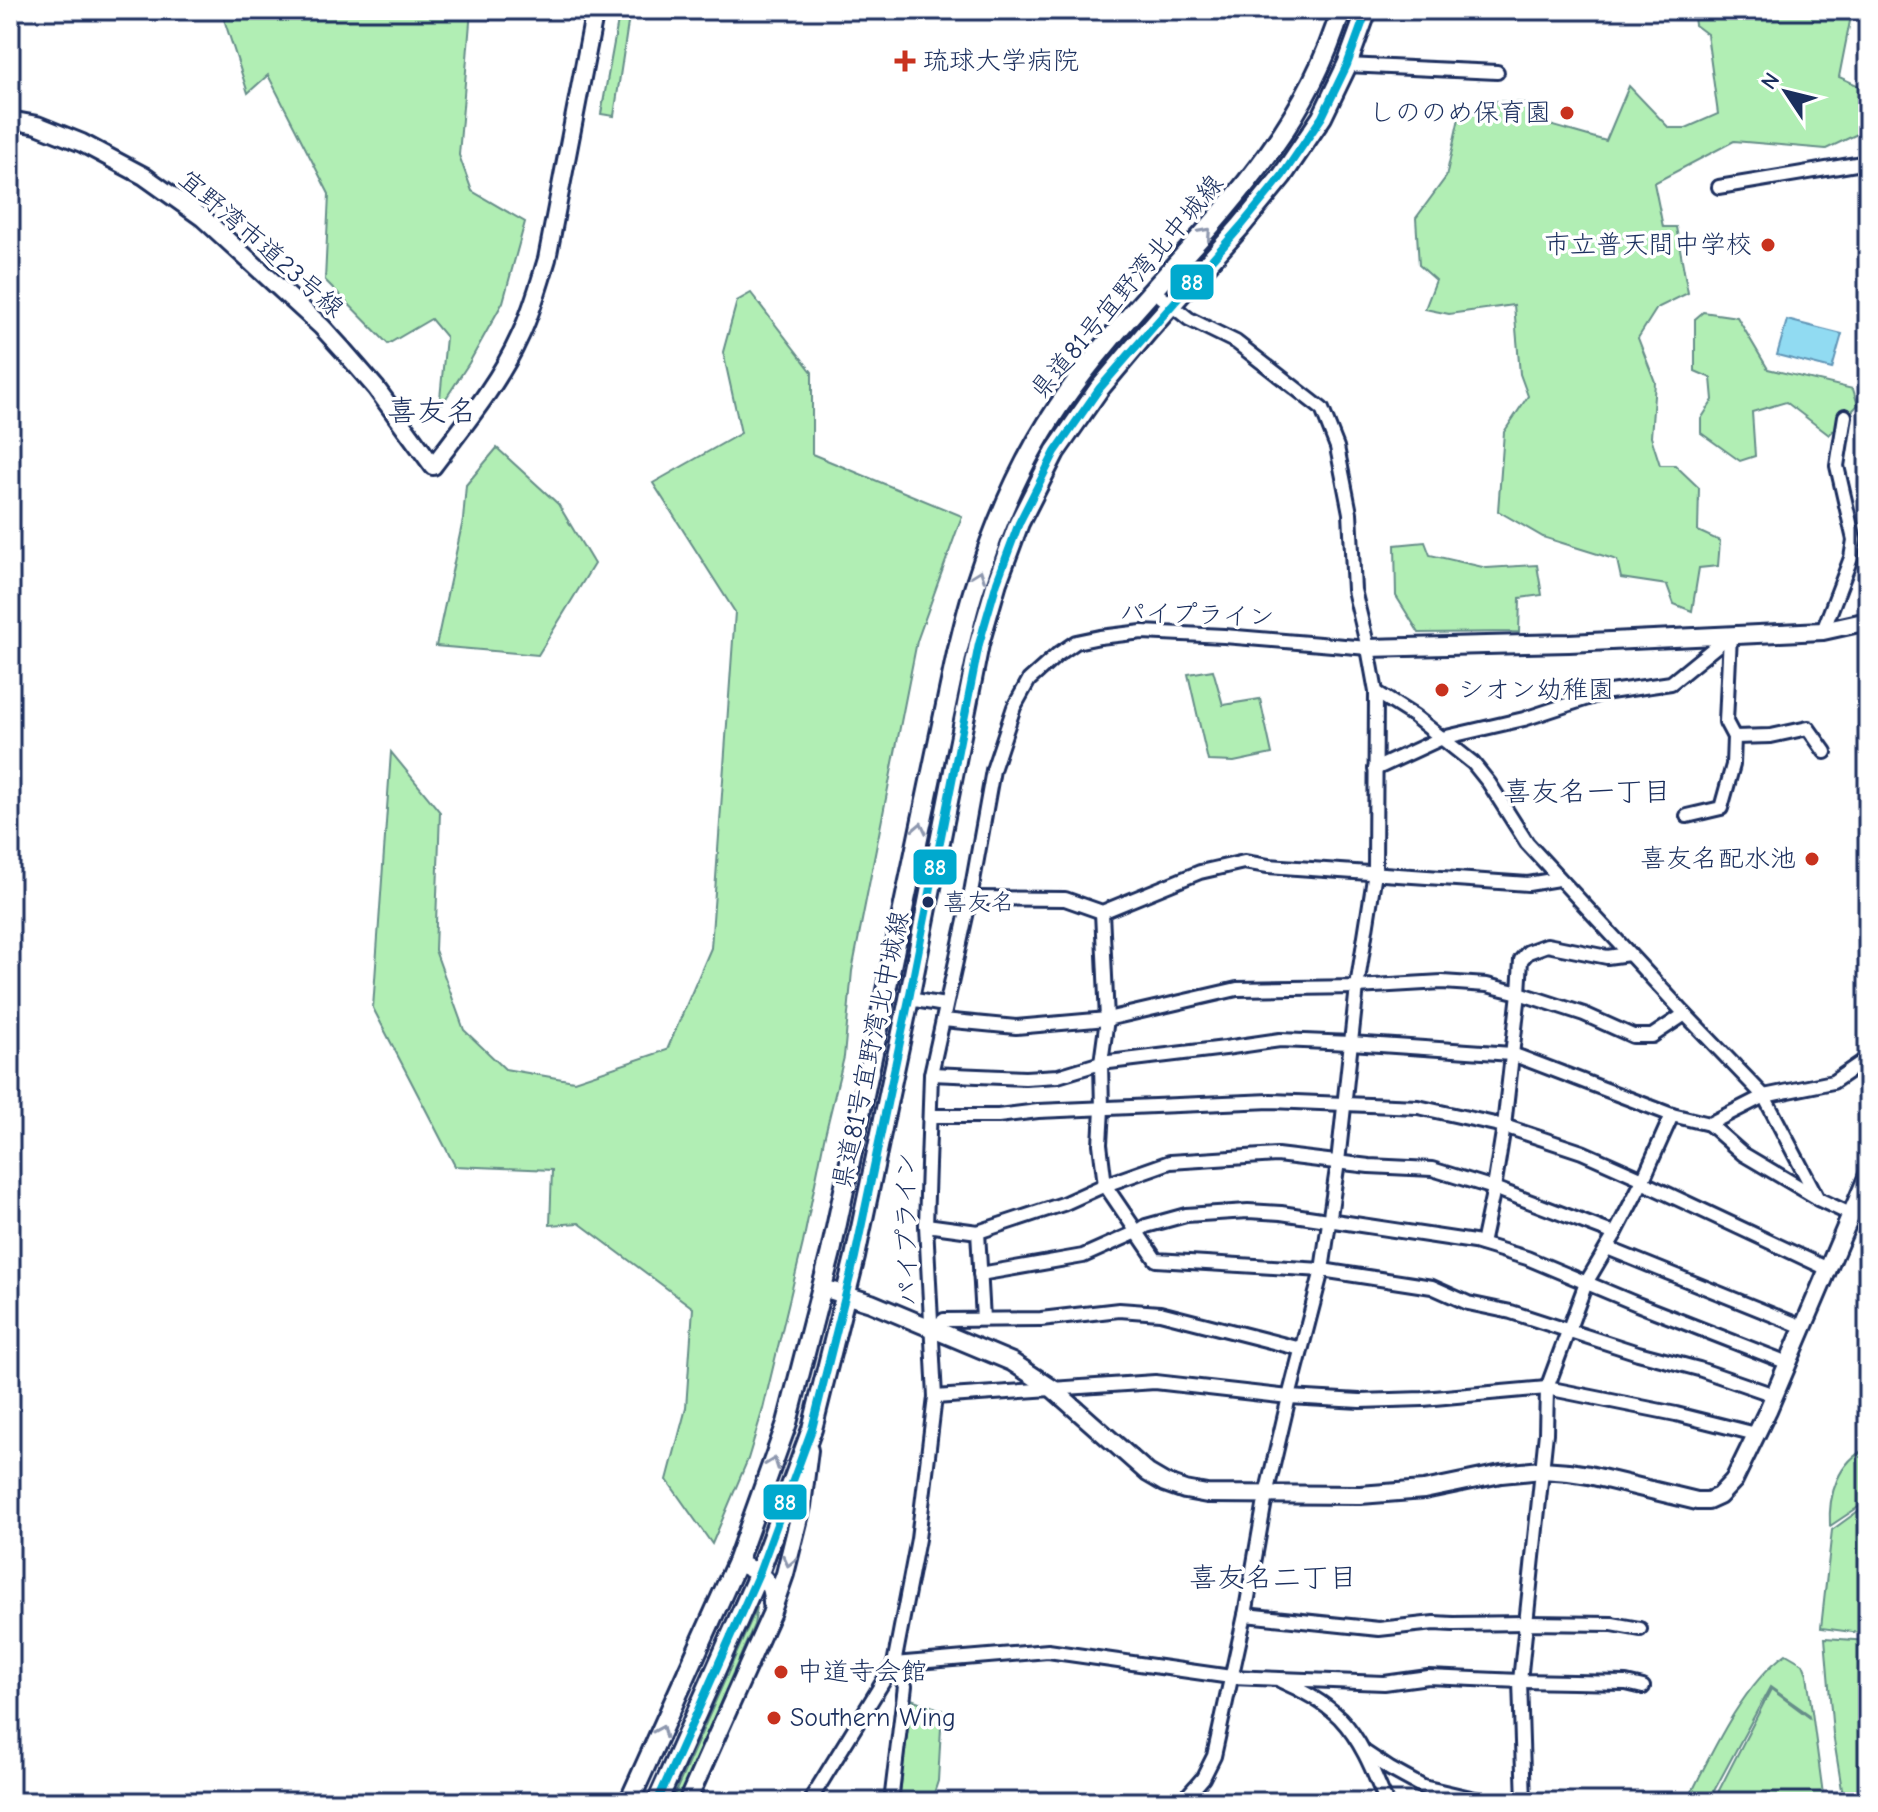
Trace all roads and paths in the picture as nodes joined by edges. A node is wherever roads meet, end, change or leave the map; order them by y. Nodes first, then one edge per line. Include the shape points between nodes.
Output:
1 (595, 10) edge
2 (1341, 10) edge
3 (1367, 10) edge
4 (1347, 65) junction
5 (1497, 72) dead end
6 (10, 120) edge
7 (1868, 162) edge
8 (1719, 187) dead end
9 (1154, 291) junction
10 (1171, 306) junction
11 (1845, 416) dead end
12 (1868, 621) edge
13 (1823, 631) junction
14 (1730, 635) junction
15 (1368, 648) junction
16 (1376, 692) junction
17 (1734, 737) junction
18 (1442, 738) junction
19 (1825, 752) dead end
20 (1375, 769) junction
21 (1687, 816) dead end
22 (1375, 872) junction
23 (1558, 879) junction
24 (970, 898) junction
25 (1102, 912) junction
26 (1629, 954) junction
27 (1357, 987) junction
28 (1519, 993) junction
29 (909, 999) junction
30 (945, 1005) junction
31 (1685, 1014) junction
32 (1107, 1019) junction
33 (943, 1020) junction
34 (1351, 1043) junction
35 (1512, 1054) junction
36 (1868, 1058) edge
37 (1101, 1063) junction
38 (931, 1074) junction
39 (1764, 1096) junction
40 (1345, 1103) junction
41 (1102, 1109) junction
42 (1672, 1115) junction
43 (930, 1116) junction
44 (1709, 1124) junction
45 (1504, 1126) junction
46 (1338, 1162) junction
47 (1868, 1175) edge
48 (1643, 1180) junction
49 (1105, 1185) junction
50 (1494, 1188) junction
51 (1818, 1199) junction
52 (1850, 1214) junction
53 (1328, 1221) junction
54 (926, 1225) junction
55 (978, 1232) junction
56 (1137, 1232) junction
57 (1615, 1234) junction
58 (1482, 1244) junction
59 (1607, 1248) junction
60 (1828, 1269) junction
61 (1322, 1270) junction
62 (980, 1274) junction
63 (1586, 1283) junction
64 (823, 1288) junction
65 (845, 1295) junction
66 (983, 1319) junction
67 (1803, 1327) junction
68 (933, 1328) junction
69 (1567, 1332) junction
70 (1301, 1349) junction
71 (1788, 1363) junction
72 (1547, 1388) junction
73 (1053, 1389) junction
74 (1774, 1395) junction
75 (935, 1397) junction
76 (1289, 1397) junction
77 (812, 1429) junction
78 (1756, 1434) junction
79 (1542, 1470) junction
80 (1266, 1495) junction
81 (737, 1562) junction
82 (759, 1573) junction
83 (771, 1614) junction
84 (1245, 1615) junction
85 (1526, 1623) junction
86 (1640, 1629) dead end
87 (894, 1664) junction
88 (1231, 1677) junction
89 (1274, 1678) junction
90 (1520, 1681) junction
91 (1643, 1687) dead end
92 (1363, 1751) junction
93 (629, 1802) edge
94 (657, 1802) edge
95 (687, 1802) edge
96 (809, 1802) edge
97 (891, 1802) edge
98 (1182, 1802) edge
99 (1386, 1802) edge
100 (1488, 1802) edge
101 (1524, 1802) edge

1 - 6 street, 宜野湾市道23号線 via 540,284 503,367 433,466 376,388 322,327 203,218 144,176 82,143
9 -> 2 main road, 県道81号宜野湾北中城線 via 1268,155 1307,94
3 - 4 main road, 県道81号宜野湾北中城線
4 - 5 street
4 - 10 main road, 県道81号宜野湾北中城線 via 1322,117 1282,176
7 - 8 street
9 - 10 street
64 -> 9 main road, 県道81号宜野湾北中城線 via 976,583 1035,444 1081,375
10 - 15 street via 1236,342 1322,409 1337,447 1350,513 1354,590
10 - 29 main road, 県道81号宜野湾北中城線 via 1099,389 1055,452 1019,523 979,644
11 - 13 street via 1837,466 1854,540
12 - 13 street, パイプライン
13 - 14 street, パイプライン
14 - 15 street, パイプライン
14 - 17 street via 1726,722
14 - 18 street via 1671,683 1603,693
15 - 16 street
15 - 24 street, パイプライン via 1142,632 1076,642 1029,680 1014,707 993,770
16 - 18 street
16 - 20 street
17 - 19 street via 1808,728
17 - 21 street via 1733,765 1721,808
18 - 20 street
18 - 23 street via 1473,763
20 - 22 street
22 - 23 street via 1528,884
22 - 25 street via 1244,862 1200,872
22 - 27 street
23 - 26 street
24 - 25 street via 1065,899
24 - 30 street, パイプライン
25 - 32 street
26 - 28 street via 1607,957 1547,945 1521,960
26 - 31 street
27 - 28 street via 1442,982
27 - 32 street via 1237,989
27 - 34 street
28 - 31 street via 1633,1036 1652,1036
28 - 35 street
29 - 30 street
29 - 65 main road, 県道81号宜野湾北中城線
30 - 33 street, パイプライン
31 - 39 street
32 - 33 street via 1016,1027
32 - 37 street
33 - 38 street, パイプライン
34 - 35 street
34 - 37 street via 1280,1040
34 - 40 street
35 - 42 street
35 - 45 street
36 - 39 street via 1833,1082
37 - 38 street via 1036,1078
37 - 41 street
38 - 43 street, パイプライン
39 - 44 street
39 - 51 street
40 - 41 street
40 - 45 street via 1418,1107
40 - 46 street
41 - 43 street
41 - 49 street
42 - 44 street
42 - 48 street
43 - 54 street, パイプライン
44 - 51 street via 1743,1154
45 - 48 street via 1582,1152
45 - 50 street
46 - 49 street via 1277,1155 1170,1162
46 - 50 street via 1432,1169
46 - 53 street
47 - 52 street
48 - 57 street
48 - 60 street
49 - 55 street
49 - 56 street
50 - 57 street
50 - 58 street
51 - 52 street
52 - 60 street
53 - 56 street via 1248,1211 1186,1215
53 - 58 street
53 - 61 street
54 - 55 street
54 - 68 street, パイプライン
55 - 62 street
56 - 61 street via 1156,1260
56 - 62 street via 1083,1256
57 - 59 street
58 - 63 street
59 - 63 street
59 - 67 street
60 - 67 street
61 - 69 street via 1432,1287
61 - 70 street
62 - 66 street
63 - 69 street
63 - 71 street
64 - 65 street
81 -> 64 main road, 県道81号宜野湾北中城線 via 787,1423
65 - 68 street
65 - 77 main road, 県道81号宜野湾北中城線
66 - 68 street via 944,1320
66 - 70 street via 1119,1310 1160,1313
67 - 71 street
68 - 73 street via 1012,1362
68 - 75 street, パイプライン
69 - 72 street
69 - 74 street
70 - 76 street
71 - 74 street
72 - 76 street via 1423,1399
72 - 78 street
72 - 79 street
73 - 75 street
73 - 76 street via 1155,1382
73 - 80 street via 1131,1460 1165,1483 1207,1494
74 - 78 street
75 - 87 street, パイプライン via 918,1539
76 - 80 street
77 - 82 main road, 県道81号宜野湾北中城線
77 -> 83 street via 802,1506
78 - 79 street via 1734,1480 1708,1501
79 - 80 street via 1396,1492
79 - 85 street
80 - 84 street
81 - 82 street
93 -> 81 main road, 県道81号宜野湾北中城線
82 - 83 street via 772,1592
82 - 94 main road, 県道81号宜野湾北中城線
83 - 95 street
84 - 85 street via 1379,1629
84 - 88 street
85 - 86 street
85 - 90 street
87 - 88 street via 1048,1651
87 - 96 street, パイプライン
87 - 97 street via 905,1686
88 - 89 street
88 - 98 street via 1214,1756
89 - 90 street
89 - 92 street via 1301,1689 1339,1718
90 - 91 street
90 - 101 street
92 - 99 street
92 - 100 street via 1423,1787

